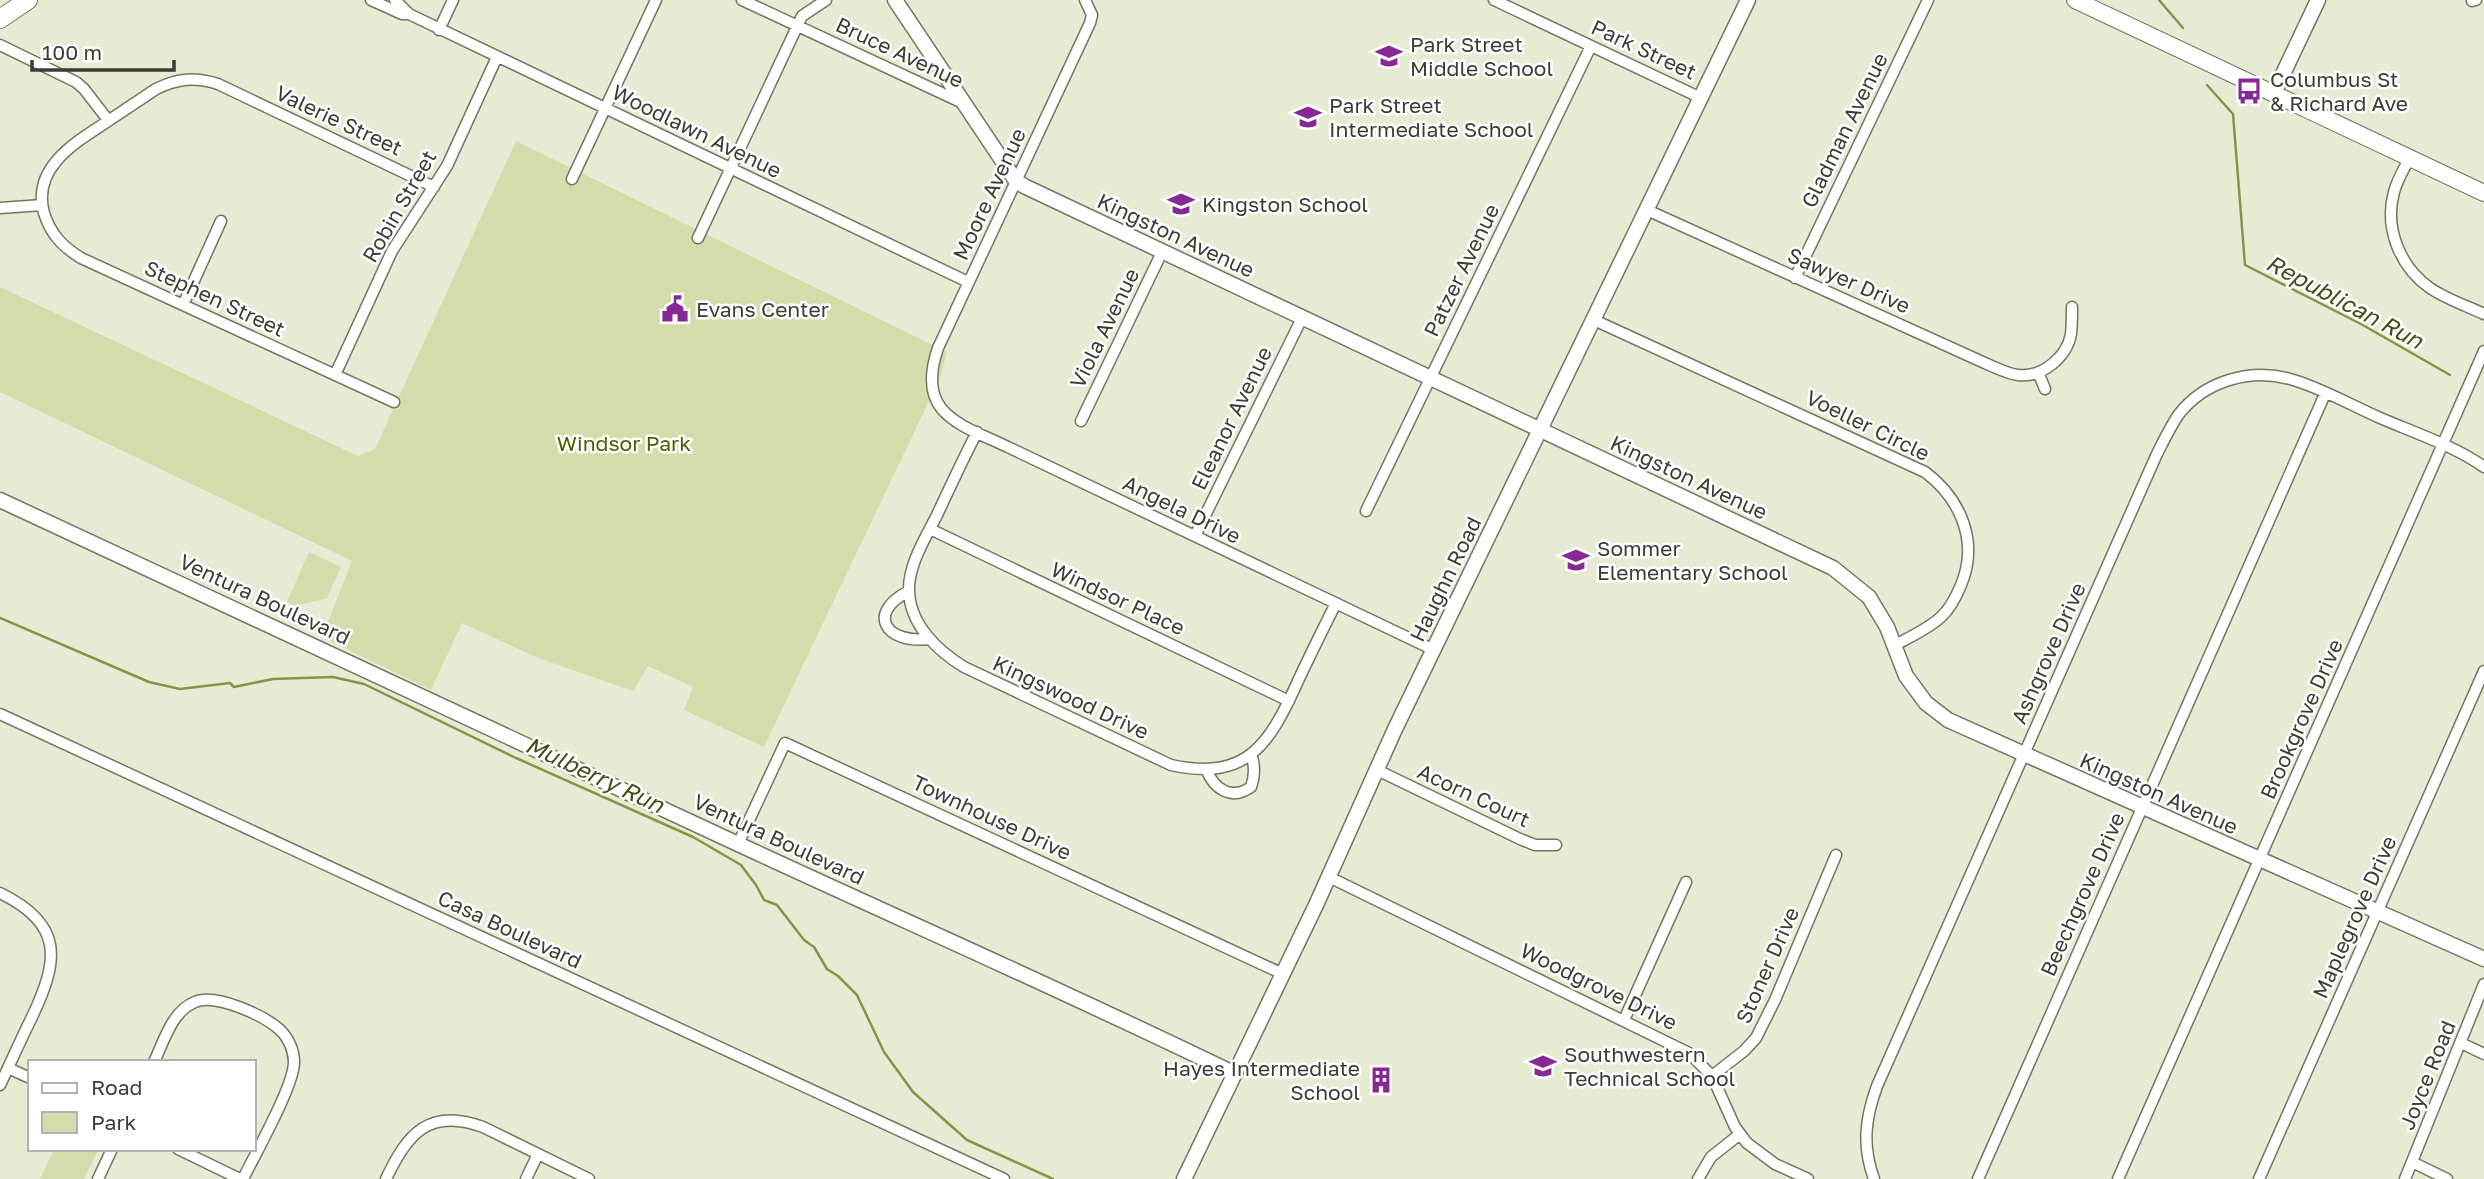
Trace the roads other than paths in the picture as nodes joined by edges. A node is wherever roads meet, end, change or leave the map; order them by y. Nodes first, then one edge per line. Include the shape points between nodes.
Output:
1 (28, 0) edge
2 (371, 0) edge
3 (395, 0) edge
4 (453, 0) edge
5 (656, 0) edge
6 (742, 0) edge
7 (826, 0) edge
8 (895, 0) edge
9 (1085, 0) edge
10 (1494, 0) edge
11 (1748, 0) edge
12 (1928, 0) edge
13 (2075, 0) edge
14 (2318, 0) edge
15 (409, 14) junction
16 (0, 19) edge
17 (798, 26) junction
18 (439, 30) junction
19 (0, 45) edge
20 (1591, 46) junction
21 (497, 57) junction
22 (2274, 93) junction
23 (1701, 98) junction
24 (965, 104) junction
25 (605, 108) junction
26 (108, 120) junction
27 (2410, 158) junction
28 (731, 168) junction
29 (572, 179) dead end
30 (1016, 181) junction
31 (434, 187) junction
32 (2484, 193) edge
33 (42, 205) junction
34 (0, 208) edge
35 (1647, 210) junction
36 (221, 221) dead end
37 (698, 238) dead end
38 (1162, 252) junction
39 (1795, 278) junction
40 (968, 282) junction
41 (183, 305) junction
42 (2072, 307) dead end
43 (2484, 314) edge
44 (1302, 318) junction
45 (1594, 320) junction
46 (2484, 351) edge
47 (2038, 372) junction
48 (335, 375) junction
49 (1430, 378) junction
50 (932, 384) joint
51 (2045, 389) dead end
52 (2325, 394) junction
53 (394, 402) dead end
54 (1081, 421) dead end
55 (1540, 430) junction
56 (977, 432) junction
57 (2442, 446) junction
58 (2484, 467) edge
59 (0, 500) edge
60 (1367, 511) dead end
61 (930, 529) junction
62 (1195, 536) junction
63 (909, 592) junction
64 (1336, 603) junction
65 (929, 639) junction
66 (1895, 645) junction
67 (1434, 650) junction
68 (2484, 671) edge
69 (1289, 701) junction
70 (0, 714) edge
71 (1251, 754) junction
72 (2024, 756) junction
73 (1206, 769) junction
74 (1377, 770) junction
75 (2142, 808) junction
76 (738, 844) junction
77 (1556, 845) dead end
78 (1836, 855) dead end
79 (2259, 860) junction
80 (1329, 877) junction
81 (1686, 881) dead end
82 (0, 893) edge
83 (2378, 912) junction
84 (2484, 960) edge
85 (1283, 974) junction
86 (2484, 984) edge
87 (1624, 1020) junction
88 (2461, 1043) junction
89 (2484, 1054) edge
90 (155, 1060) edge
91 (8, 1068) junction
92 (1235, 1074) junction
93 (1712, 1076) junction
94 (28, 1077) edge
95 (0, 1085) edge
96 (1740, 1134) junction
97 (256, 1149) edge
98 (111, 1151) edge
99 (182, 1151) edge
100 (255, 1151) edge
101 (538, 1154) junction
102 (2412, 1162) junction
103 (98, 1179) edge
104 (242, 1179) edge
105 (386, 1179) edge
106 (526, 1179) edge
107 (589, 1179) edge
108 (1003, 1179) edge
109 (1184, 1179) edge
110 (1698, 1179) edge
111 (1808, 1179) edge
112 (1874, 1179) edge
113 (1978, 1179) edge
114 (2118, 1179) edge
115 (2259, 1179) edge
116 (2405, 1179) edge
117 (2447, 1179) edge

1 - 16 main road
2 - 15 street, Woodlawn Avenue
3 - 15 street, Woodlawn Avenue
4 - 18 street
5 - 25 street
6 - 17 street, Bruce Avenue
7 - 17 street via 802,16
8 - 24 street
9 - 30 street, Moore Avenue via 1090,23
10 - 20 street, Park Street
11 - 23 street, Haughn Road
12 - 39 street, Gladman Avenue
13 - 22 main road
14 - 22 street
15 - 18 street, Woodlawn Avenue
17 - 24 street, Bruce Avenue
17 - 28 street
18 - 21 street, Woodlawn Avenue
19 - 26 street via 76,82
20 - 23 street, Park Street
20 - 49 street, Patzer Avenue
21 - 25 street, Woodlawn Avenue
21 - 31 street, Robin Street
22 - 27 main road
23 - 35 street, Haughn Road
24 - 30 street
25 - 28 street, Woodlawn Avenue
25 - 29 street
26 - 31 street, Valerie Street via 171,81 203,79
26 - 33 street via 51,166
27 - 32 main road
27 - 43 street via 2391,206 2391,224 2401,256 2430,288
28 - 37 street
28 - 40 street, Woodlawn Avenue
30 - 38 street, Kingston Avenue
30 - 40 street, Moore Avenue
31 - 48 street, Robin Street via 392,251
33 - 34 street
33 - 41 street, Stephen Street via 56,239 67,250
35 - 39 street, Sawyer Drive
35 - 45 street, Haughn Road
36 - 41 street
38 - 44 street, Kingston Avenue
38 - 54 street, Viola Avenue
39 - 47 street, Sawyer Drive via 2009,373
40 - 50 street, Moore Avenue via 938,348
41 - 48 street, Stephen Street
42 - 47 street via 2066,346 2055,362
44 - 49 street, Kingston Avenue
44 - 62 street, Eleanor Avenue
45 - 55 street, Haughn Road
45 - 66 street, Voeller Circle via 1924,472 1947,492 1965,525 1966,571 1939,619
46 - 57 street, Brookgrove Drive
47 - 51 street
48 - 53 street, Stephen Street
49 - 55 street, Kingston Avenue
49 - 60 street, Patzer Avenue
50 - 56 street, Angela Drive via 945,413
52 - 57 street, Ashgrove Drive
52 - 72 street, Ashgrove Drive via 2274,375 2239,377 2206,390 2180,413 2156,456
52 - 75 street, Beechgrove Drive
55 - 66 street, Kingston Avenue via 1833,568 1869,597
55 - 67 street, Haughn Road
56 - 61 street
56 - 62 street, Angela Drive
57 - 58 street
57 - 79 street, Brookgrove Drive
59 - 76 street, Ventura Boulevard
61 - 63 street via 918,553
61 - 69 street, Windsor Place
62 - 64 street, Angela Drive
63 - 65 street, Kingswood Drive
63 - 65 street via 887,612 887,630 905,639
64 - 67 street, Angela Drive
64 - 69 street, Kingswood Drive
65 - 73 street, Kingswood Drive via 964,667 1154,758 1189,769
66 - 72 street, Kingston Avenue via 1906,676 1935,711
67 - 74 street, Haughn Road
68 - 83 street, Maplegrove Drive
69 - 71 street, Kingswood Drive via 1275,730
70 - 108 street, Casa Boulevard
71 - 73 street, Kingswood Drive
71 - 73 street via 1254,779 1251,787 1240,793 1219,789
72 - 75 street, Kingston Avenue
72 - 112 street, Ashgrove Drive via 1868,1110 1865,1149
74 - 77 street, Acorn Court via 1520,839
74 - 80 street, Haughn Road
75 - 79 street, Kingston Avenue
75 - 113 street, Beechgrove Drive
76 - 85 street, Townhouse Drive via 785,743
76 - 92 street, Ventura Boulevard
78 - 93 street, Stoner Drive via 1764,1025 1752,1045
79 - 83 street, Kingston Avenue
79 - 114 street, Brookgrove Drive
80 - 85 street, Haughn Road
80 - 87 street, Woodgrove Drive
81 - 87 street
82 - 91 street via 41,923 52,954 46,987
83 - 84 street, Kingston Avenue
83 - 115 street, Maplegrove Drive
85 - 92 street, Haughn Road
86 - 88 street, Joyce Road
87 - 93 street, Woodgrove Drive via 1689,1053
88 - 89 street
88 - 102 street, Joyce Road
90 - 97 street via 179,1014 196,1001 227,1002 281,1030 292,1049 293,1071
91 - 94 street
91 - 95 street
92 - 109 street, Haughn Road
93 - 96 street, Woodgrove Drive
96 - 110 street via 1711,1157
96 - 111 street, Woodgrove Drive via 1766,1158
98 - 103 street
99 - 104 street
100 - 104 street
101 - 105 street via 467,1121 450,1120 433,1123 405,1143
101 - 106 street
101 - 107 street
102 - 116 street, Joyce Road
102 - 117 street

